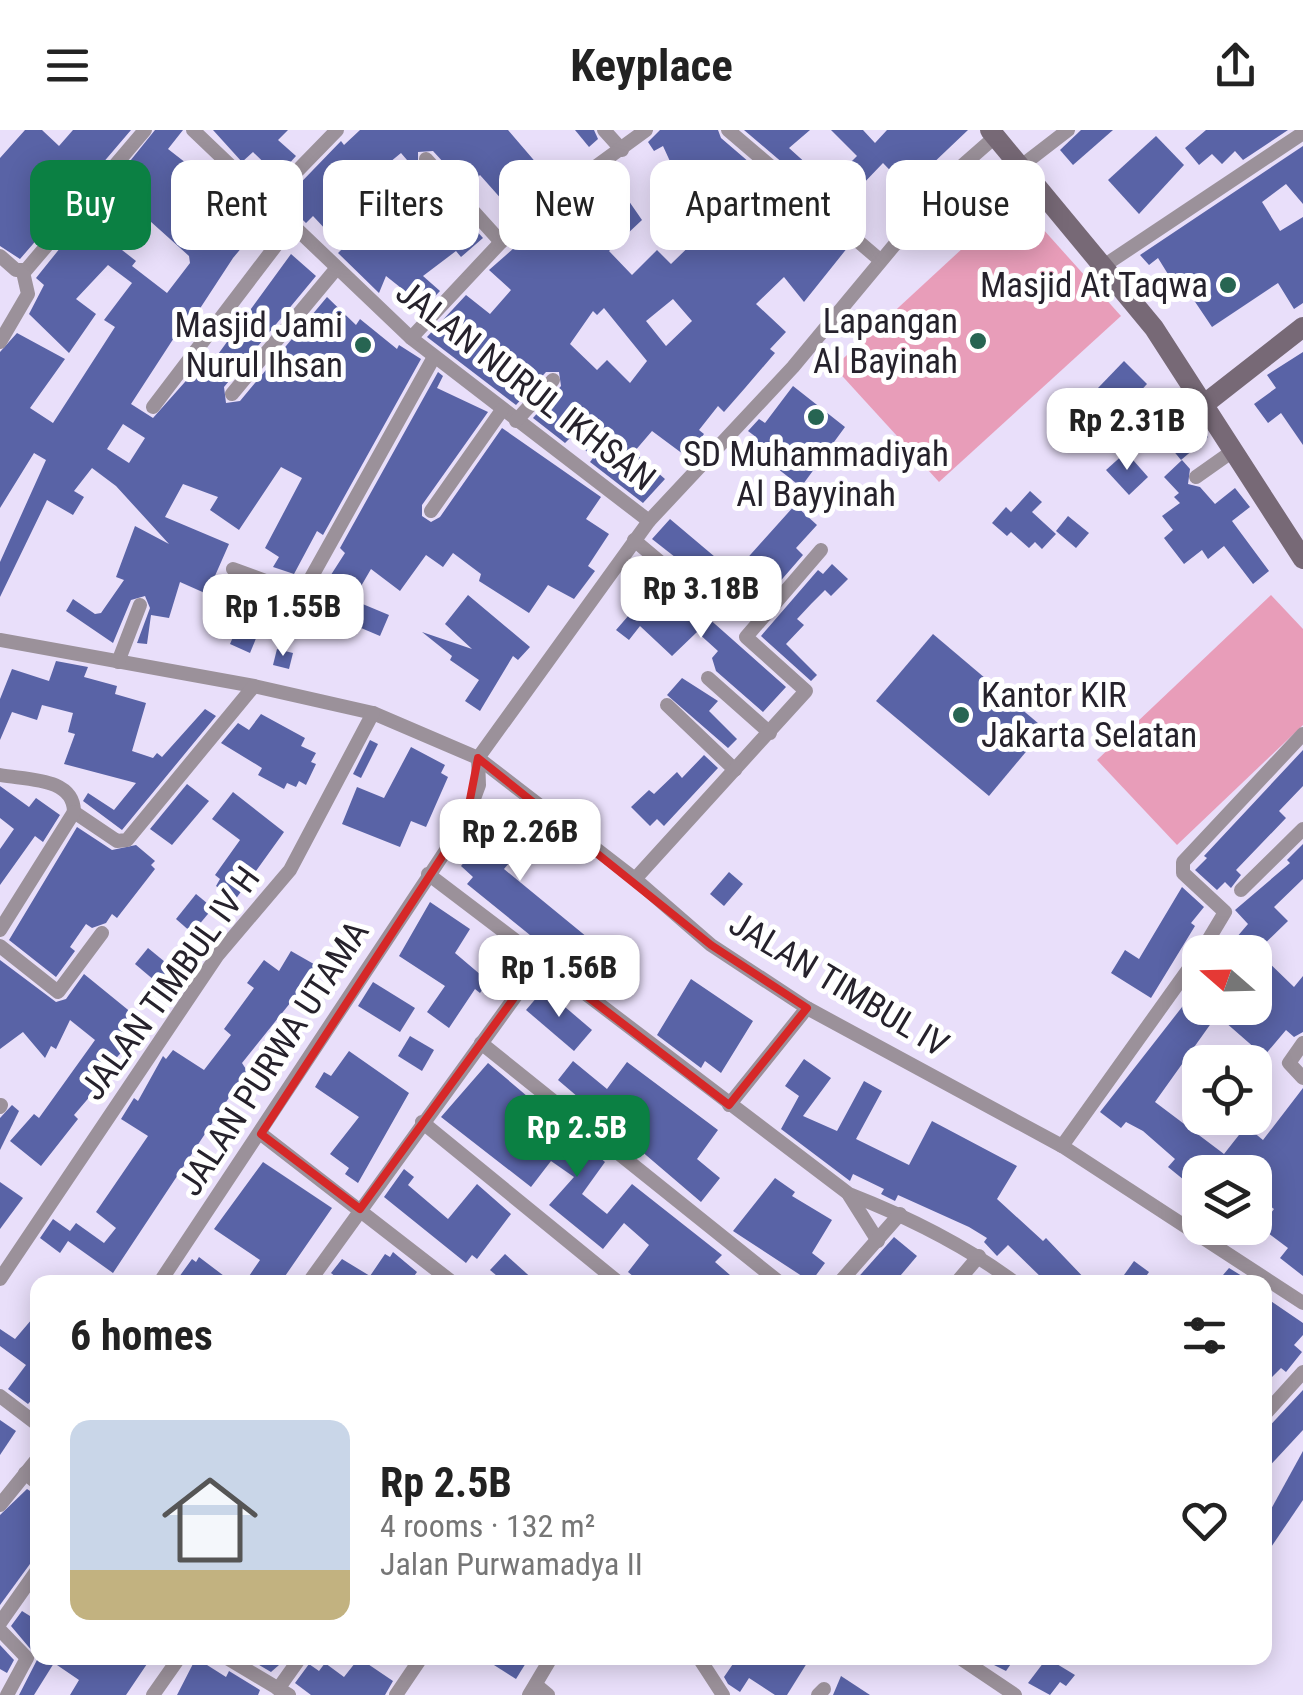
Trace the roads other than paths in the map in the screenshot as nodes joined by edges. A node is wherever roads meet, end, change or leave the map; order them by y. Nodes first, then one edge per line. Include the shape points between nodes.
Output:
1 (144, 130) edge
2 (337, 130) edge
3 (604, 130) edge
4 (646, 130) edge
5 (728, 130) edge
6 (1068, 130) edge
7 (200, 132) edge
8 (993, 133) edge
9 (1300, 135) dead end
10 (622, 150) junction
11 (426, 159) dead end
12 (226, 160) edge
13 (608, 160) edge
14 (1021, 160) edge
15 (1028, 160) edge
16 (303, 164) edge
17 (1045, 189) edge
18 (303, 240) edge
19 (499, 240) edge
20 (499, 244) edge
21 (273, 250) edge
22 (0, 256) edge
23 (880, 260) junction
24 (1106, 266) junction
25 (336, 269) junction
26 (23, 272) junction
27 (1303, 326) edge
28 (411, 338) junction
29 (0, 342) edge
30 (434, 356) junction
31 (553, 380) dead end
32 (232, 394) dead end
33 (1206, 403) junction
34 (154, 408) dead end
35 (502, 410) junction
36 (516, 421) junction
37 (1230, 453) junction
38 (1196, 477) dead end
39 (431, 512) dead end
40 (648, 521) junction
41 (634, 540) junction
42 (820, 550) dead end
43 (1303, 559) edge
44 (234, 569) dead end
45 (140, 605) dead end
46 (716, 609) dead end
47 (0, 640) edge
48 (118, 662) junction
49 (708, 678) dead end
50 (254, 686) junction
51 (667, 706) dead end
52 (372, 713) junction
53 (770, 733) junction
54 (1303, 734) edge
55 (478, 758) junction
56 (735, 770) junction
57 (0, 775) edge
58 (74, 812) junction
59 (1303, 829) edge
60 (428, 874) junction
61 (635, 879) junction
62 (1241, 890) dead end
63 (0, 930) edge
64 (102, 933) dead end
65 (1211, 935) edge
66 (0, 946) edge
67 (540, 961) junction
68 (1182, 978) edge
69 (807, 1008) junction
70 (481, 1043) junction
71 (1303, 1044) edge
72 (1303, 1078) edge
73 (728, 1105) junction
74 (422, 1122) junction
75 (261, 1134) junction
76 (1062, 1146) junction
77 (849, 1194) junction
78 (360, 1208) junction
79 (900, 1214) junction
80 (878, 1241) junction
81 (979, 1256) junction
82 (1253, 1268) junction
83 (165, 1275) edge
84 (314, 1275) edge
85 (440, 1275) edge
86 (609, 1275) edge
87 (770, 1275) edge
88 (846, 1275) edge
89 (964, 1275) edge
90 (1005, 1275) edge
91 (1247, 1275) edge
92 (1265, 1275) edge
93 (0, 1279) edge
94 (1272, 1279) edge
95 (1300, 1295) edge
96 (1303, 1372) edge
97 (0, 1396) edge
98 (1272, 1406) edge
99 (30, 1419) edge
100 (30, 1468) edge
101 (25, 1474) junction
102 (30, 1478) edge
103 (0, 1505) edge
104 (30, 1581) edge
105 (0, 1627) edge
106 (174, 1665) edge
107 (239, 1665) edge
108 (297, 1665) edge
109 (416, 1665) edge
110 (548, 1665) edge
111 (704, 1665) edge
112 (970, 1665) edge
113 (284, 1692) edge
114 (538, 1692) edge
115 (7, 1695) edge
116 (153, 1695) edge
117 (396, 1695) edge
118 (723, 1695) edge
119 (1015, 1695) edge

1 - 26 street
2 - 16 street
3 - 10 street
4 - 10 street
5 - 23 street
6 - 15 street
7 - 12 street, JALAN NURUL IKHSAN
8 - 14 main road
8 - 23 street
9 - 24 street
10 - 13 street
11 - 19 street
17 - 24 main road
18 - 25 street, JALAN NURUL IKHSAN
20 - 28 street
21 - 34 street
22 - 26 street
23 - 40 street via 793,368
24 - 33 main road
25 - 28 street, JALAN NURUL IKHSAN
25 - 32 street
26 - 29 street via 28,294
27 - 33 main road
28 - 30 street, JALAN NURUL IKHSAN
30 - 35 street, JALAN NURUL IKHSAN
30 - 44 street via 307,585 279,586
31 - 36 street
33 - 37 main road
35 - 36 street, JALAN NURUL IKHSAN
35 - 39 street
36 - 40 street, JALAN NURUL IKHSAN
37 - 38 street
37 - 43 main road
40 - 41 street
41 - 46 street
41 - 55 street
42 - 53 street via 747,632 749,643 806,691
45 - 48 street
47 - 48 street, JALAN TIMBUL IV
48 - 50 street, JALAN TIMBUL IV
49 - 53 street
50 - 52 street, JALAN TIMBUL IV
50 - 58 street via 127,840
51 - 56 street
52 - 55 street, JALAN TIMBUL IV
52 - 93 street, JALAN TIMBUL IV H via 290,870 218,956
53 - 56 street
54 - 65 street via 1183,862 1183,873 1225,912
55 - 60 street, JALAN PURWA UTAMA via 472,808
55 - 61 street, JALAN TIMBUL IV
56 - 61 street
57 - 58 street via 61,786
58 - 63 street
59 - 62 street
60 - 67 street
60 - 75 street, JALAN PURWA UTAMA
61 - 69 street, JALAN TIMBUL IV via 712,944
64 - 66 street via 58,992
67 - 70 street
67 - 73 street
68 - 76 street
69 - 73 street
69 - 76 street, JALAN TIMBUL IV
70 - 74 street
70 - 87 street
71 - 72 street via 1289,1064
73 - 77 street
74 - 78 street
74 - 86 street
75 - 78 street
75 - 83 street, JALAN PURWA UTAMA
76 - 82 street, JALAN TIMBUL IV
77 - 79 street
77 - 80 street
78 - 84 street
78 - 85 street
79 - 80 street
79 - 81 street
80 - 88 street
81 - 89 street
81 - 90 street
82 - 91 street
82 - 92 street, JALAN TIMBUL IV
94 - 95 street, JALAN TIMBUL IV
96 - 98 street
97 - 99 street
100 - 101 street
101 - 102 street
101 - 103 street
104 - 105 street
105 - 115 street via 27,1658
106 - 116 street
107 - 113 street
108 - 113 street
109 - 117 street
110 - 114 street
111 - 118 street
112 - 119 street

